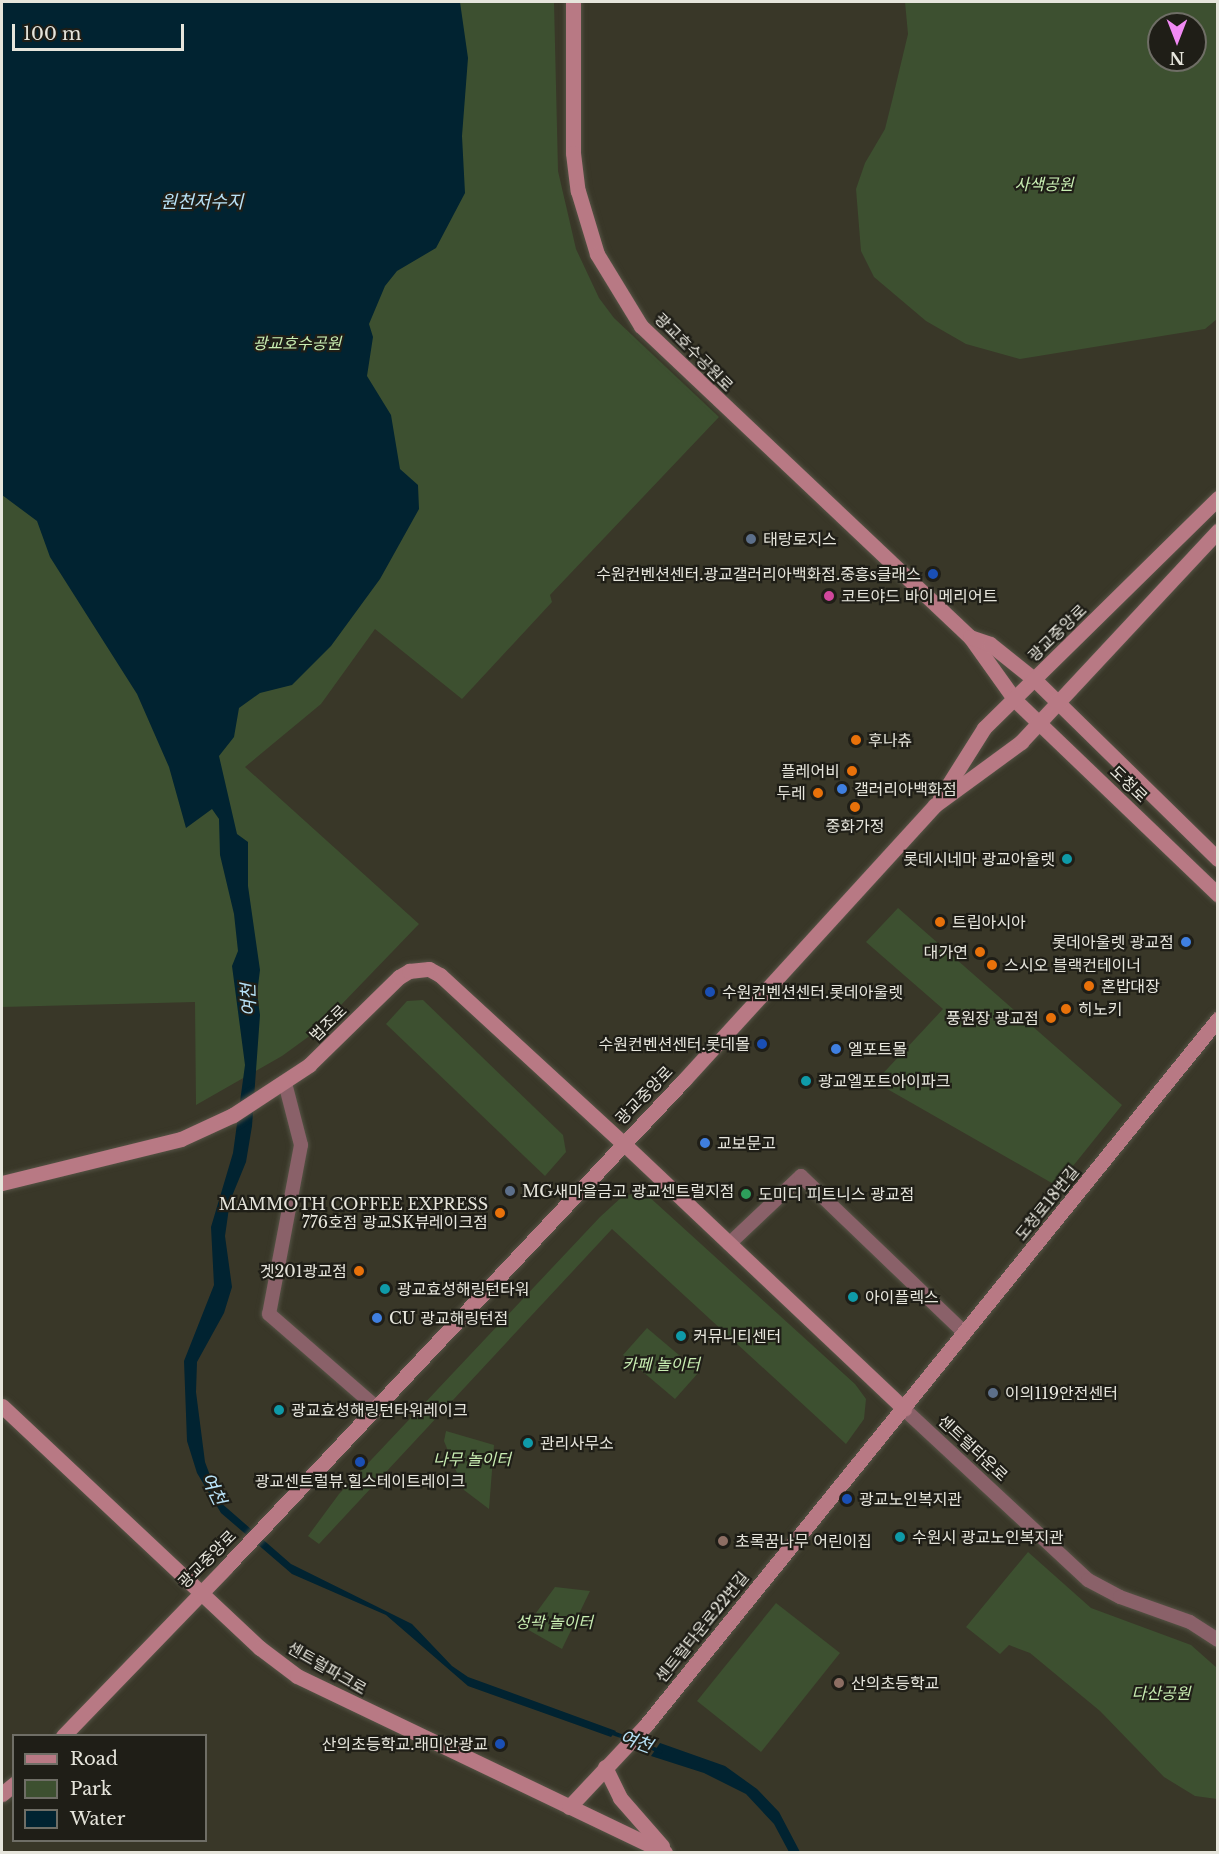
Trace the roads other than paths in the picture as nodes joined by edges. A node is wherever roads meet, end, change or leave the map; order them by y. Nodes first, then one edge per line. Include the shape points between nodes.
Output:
1 (573, 2) edge
2 (1218, 498) edge
3 (1218, 531) edge
4 (970, 637) junction
5 (1035, 680) junction
6 (1015, 700) junction
7 (1059, 704) junction
8 (1041, 722) junction
9 (935, 805) junction
10 (1218, 859) edge
11 (1218, 895) edge
12 (1218, 1019) edge
13 (282, 1085) junction
14 (623, 1143) junction
15 (2, 1183) edge
16 (729, 1244) junction
17 (965, 1333) junction
18 (2, 1406) edge
19 (375, 1406) junction
20 (904, 1409) junction
21 (201, 1591) junction
22 (1218, 1640) edge
23 (65, 1734) edge
24 (606, 1767) junction
25 (569, 1807) junction
26 (667, 1852) edge

1 - 4 street, 광교호수공원로 via 573,153 578,191 597,254 611,281 641,326 662,347
2 - 5 street, 광교중앙로
3 - 7 street, 광교중앙로
4 - 5 street, 광교호수공원로 via 990,644
4 - 6 street, 광교호수공원로
5 - 6 street, 광교중앙로
5 - 7 street, 광교호수공원로
6 - 8 street, 도청로
6 - 9 street, 광교중앙로 via 984,728
7 - 8 street, 광교중앙로
7 - 10 street, 광교호수공원로
8 - 9 street, 광교중앙로 via 1021,742
8 - 11 street, 도청로
9 - 14 street, 광교중앙로
12 - 17 street, 도청로18번길
13 - 14 street, 법조로 via 324,1052 399,977 409,971 429,969
13 - 15 street, 법조로 via 202,1129 107,1159
13 - 19 street via 301,1145 270,1314
14 - 16 street, 센트럴타운로
14 - 19 street, 광교중앙로
16 - 17 street via 801,1176
16 - 20 street, 센트럴타운로
17 - 20 street, 도청로18번길
18 - 21 street, 센트럴파크로
19 - 21 street, 광교중앙로
20 - 22 street, 센트럴타운로 via 1088,1580 1120,1597 1190,1622
20 - 24 street, 센트럴타운로22번길 via 646,1725
21 - 23 street, 광교중앙로
21 - 25 street, 센트럴파크로 via 260,1648 297,1676
24 - 25 street, 센트럴타운로22번길
24 - 26 street via 620,1798
25 - 26 street, 센트럴파크로

